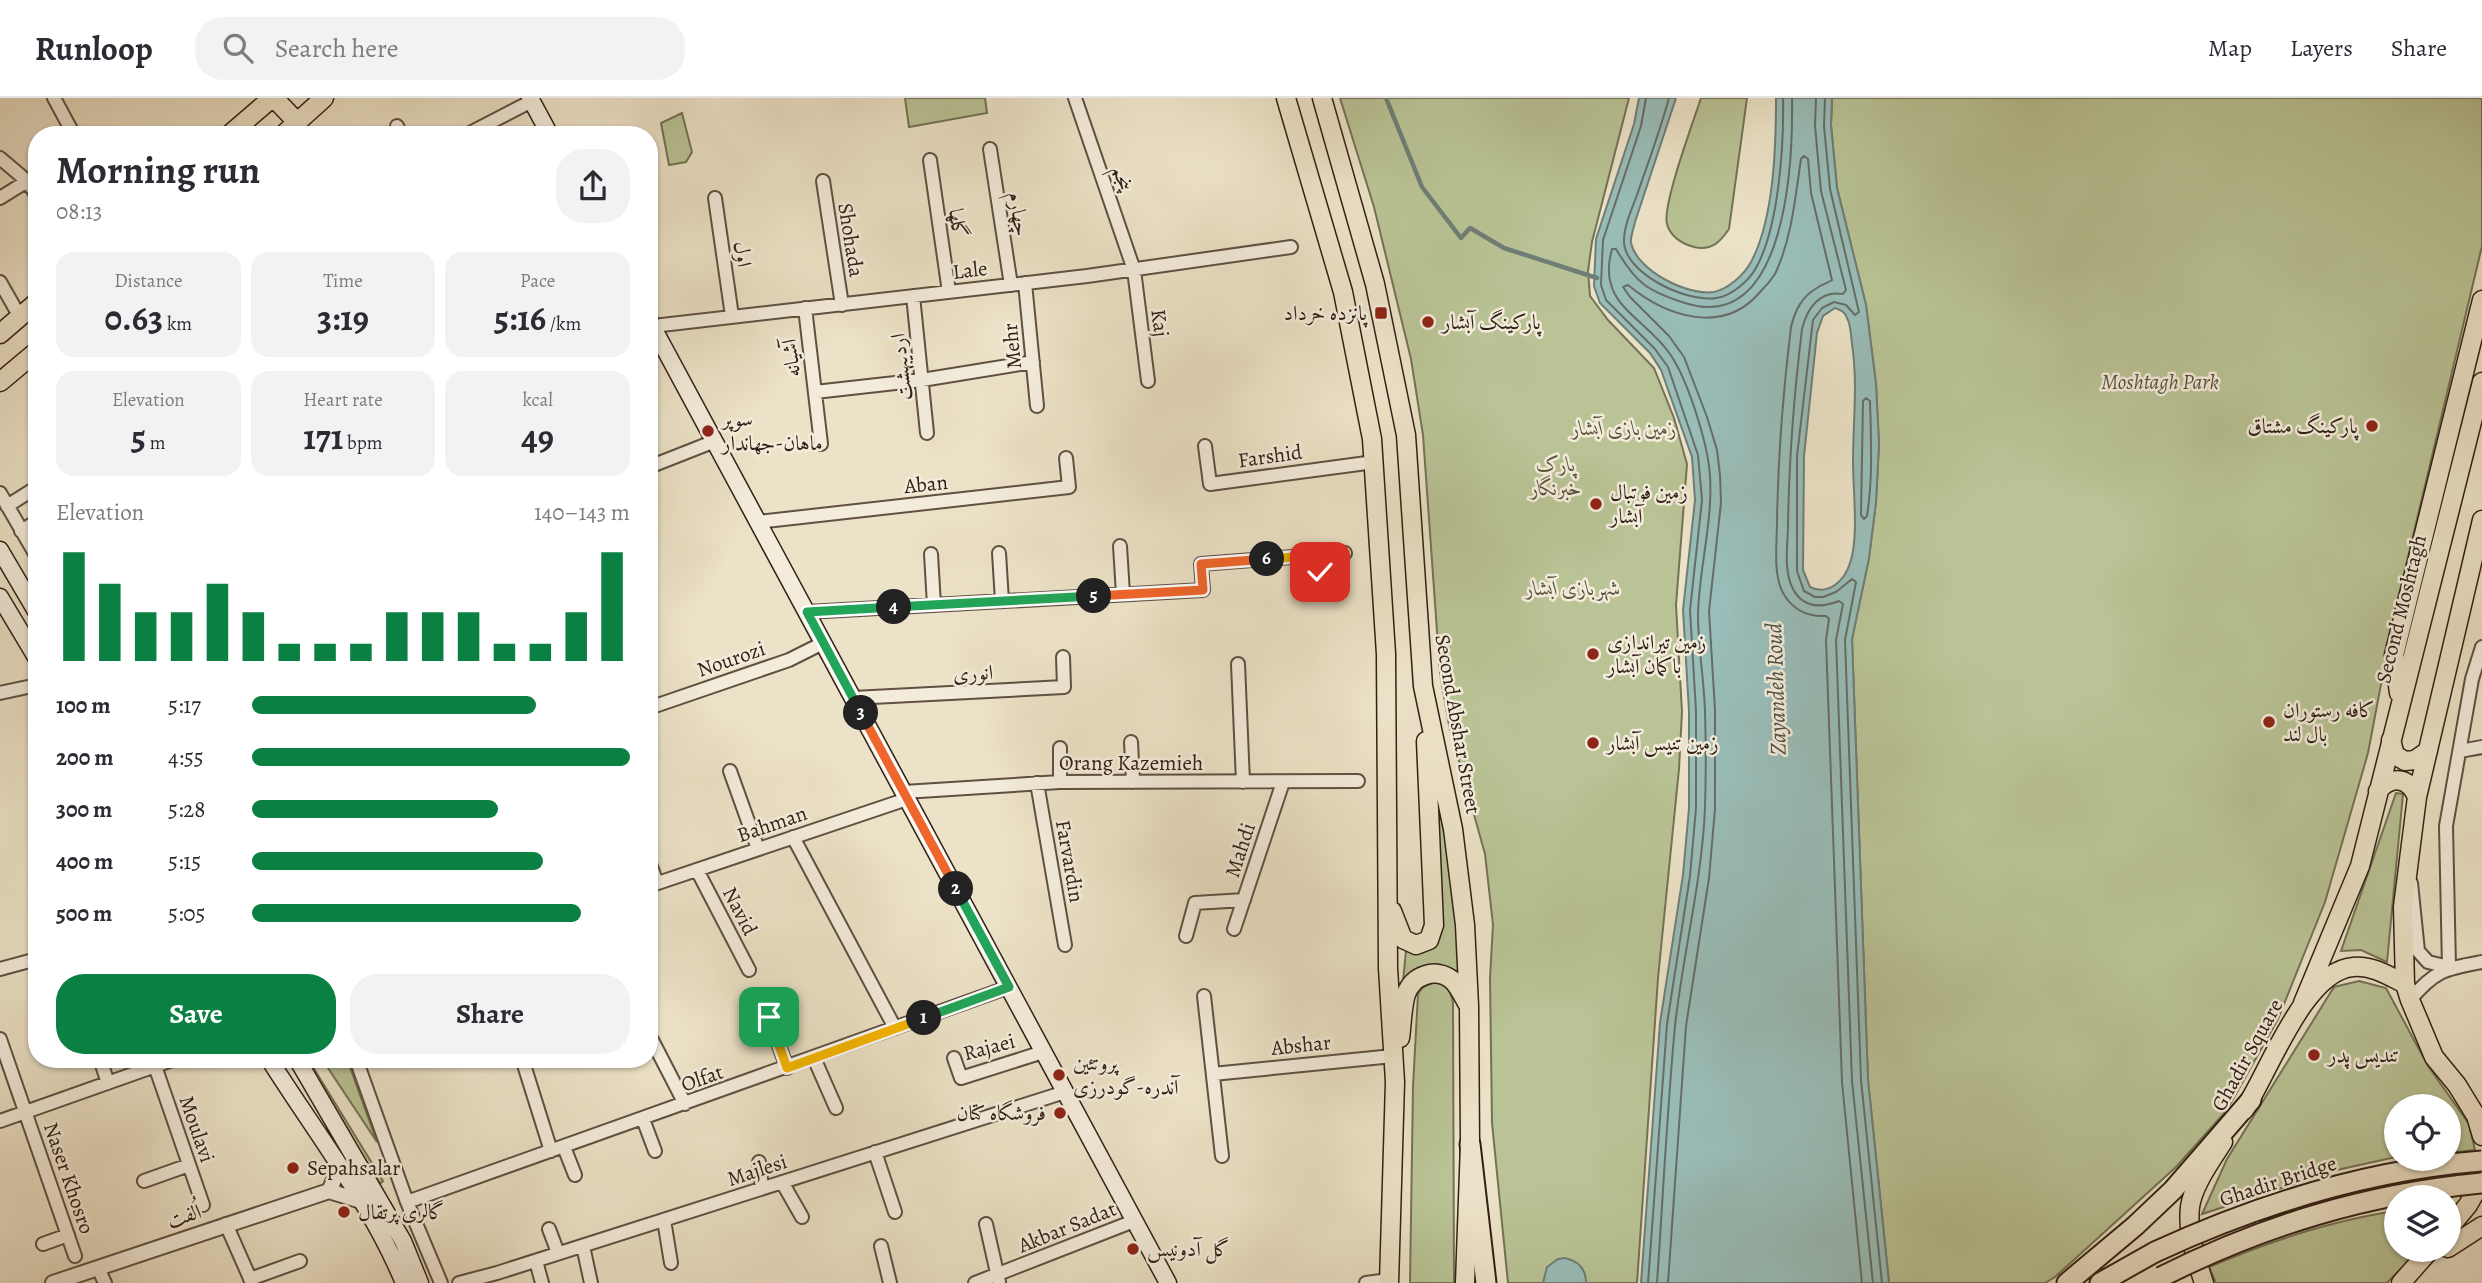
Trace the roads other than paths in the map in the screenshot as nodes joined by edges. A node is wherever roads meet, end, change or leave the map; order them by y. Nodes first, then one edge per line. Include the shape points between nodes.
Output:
1 (54, 98) edge
2 (273, 98) edge
3 (324, 98) edge
4 (1075, 98) edge
5 (1286, 98) edge
6 (1322, 98) edge
7 (531, 100) edge
8 (297, 122) junction
9 (69, 126) edge
10 (240, 126) edge
11 (293, 126) edge
12 (483, 126) edge
13 (545, 126) edge
14 (990, 149) dead end
15 (0, 158) edge
16 (930, 160) dead end
17 (28, 176) edge
18 (28, 180) edge
19 (823, 181) dead end
20 (0, 198) edge
21 (715, 198) dead end
22 (1290, 247) dead end
23 (1134, 270) junction
24 (0, 282) edge
25 (1025, 283) junction
26 (1010, 285) junction
27 (949, 292) junction
28 (913, 296) junction
29 (2482, 300) edge
30 (842, 304) junction
31 (805, 308) junction
32 (28, 310) edge
33 (732, 316) junction
34 (20, 317) junction
35 (658, 322) edge
36 (0, 334) edge
37 (658, 336) edge
38 (28, 359) edge
39 (1032, 362) junction
40 (922, 380) junction
41 (1148, 381) dead end
42 (2482, 382) edge
43 (0, 383) edge
44 (815, 391) junction
45 (1037, 406) dead end
46 (927, 433) dead end
47 (715, 442) junction
48 (821, 444) dead end
49 (1205, 446) dead end
50 (1066, 458) dead end
51 (1374, 462) junction
52 (658, 464) edge
53 (0, 493) edge
54 (28, 493) edge
55 (7, 506) junction
56 (2482, 520) edge
57 (758, 522) junction
58 (28, 527) edge
59 (21, 531) junction
60 (28, 542) edge
61 (1120, 546) dead end
62 (0, 550) edge
63 (2478, 552) edge
64 (999, 553) dead end
65 (1345, 553) dead end
66 (931, 554) dead end
67 (1320, 555) junction
68 (1320, 572) dead end
69 (1123, 594) junction
70 (0, 597) edge
71 (28, 598) edge
72 (1002, 601) junction
73 (934, 605) junction
74 (807, 612) junction
75 (823, 643) junction
76 (28, 644) edge
77 (2482, 647) edge
78 (1063, 657) dead end
79 (1238, 664) dead end
80 (2477, 678) edge
81 (1423, 686) junction
82 (28, 687) edge
83 (0, 693) edge
84 (853, 698) junction
85 (2400, 704) junction
86 (658, 705) edge
87 (2391, 740) junction
88 (1131, 742) dead end
89 (2482, 747) edge
90 (1060, 748) dead end
91 (2428, 751) junction
92 (2460, 751) junction
93 (730, 771) dead end
94 (1359, 781) dead end
95 (1060, 782) junction
96 (1132, 782) junction
97 (1243, 782) junction
98 (1283, 782) junction
99 (1037, 783) junction
100 (2378, 791) junction
101 (905, 796) junction
102 (2417, 797) junction
103 (793, 837) junction
104 (758, 849) junction
105 (2408, 867) junction
106 (697, 870) junction
107 (658, 882) edge
108 (1244, 900) junction
109 (1388, 901) junction
110 (1234, 929) dead end
111 (1186, 936) dead end
112 (1065, 945) dead end
113 (28, 961) edge
114 (2482, 962) edge
115 (2449, 967) junction
116 (0, 969) edge
117 (749, 970) dead end
118 (1009, 987) junction
119 (2407, 992) junction
120 (1205, 996) dead end
121 (2302, 1003) junction
122 (1469, 1006) junction
123 (769, 1017) dead end
124 (895, 1028) junction
125 (0, 1039) edge
126 (658, 1052) edge
127 (1043, 1052) junction
128 (1393, 1055) junction
129 (814, 1058) junction
130 (954, 1058) dead end
131 (103, 1068) edge
132 (149, 1068) edge
133 (156, 1068) edge
134 (275, 1068) edge
135 (302, 1068) edge
136 (359, 1068) edge
137 (524, 1068) dead end
138 (787, 1068) junction
139 (1213, 1074) junction
140 (1395, 1082) junction
141 (108, 1083) junction
142 (2457, 1085) junction
143 (1065, 1092) junction
144 (2250, 1100) junction
145 (2482, 1102) edge
146 (685, 1104) junction
147 (836, 1108) dead end
148 (25, 1112) junction
149 (643, 1119) junction
150 (0, 1121) edge
151 (2482, 1136) edge
152 (1470, 1144) junction
153 (564, 1147) junction
154 (551, 1151) junction
155 (655, 1151) dead end
156 (875, 1152) junction
157 (1222, 1156) dead end
158 (336, 1161) junction
159 (2482, 1161) edge
160 (759, 1162) dead end
161 (189, 1165) junction
162 (575, 1175) dead end
163 (144, 1181) dead end
164 (782, 1182) junction
165 (2482, 1182) edge
166 (762, 1188) junction
167 (329, 1191) junction
168 (361, 1201) junction
169 (407, 1202) junction
170 (203, 1205) dead end
171 (895, 1212) dead end
172 (2461, 1214) edge
173 (802, 1217) dead end
174 (664, 1220) junction
175 (1134, 1220) junction
176 (226, 1224) junction
177 (986, 1224) dead end
178 (2482, 1226) edge
179 (550, 1229) dead end
180 (68, 1234) junction
181 (2461, 1240) edge
182 (43, 1244) dead end
183 (583, 1246) junction
184 (881, 1246) dead end
185 (558, 1254) junction
186 (75, 1256) dead end
187 (300, 1261) dead end
188 (536, 1261) junction
189 (2420, 1262) edge
190 (2429, 1262) edge
191 (671, 1263) dead end
192 (98, 1268) junction
193 (498, 1278) edge
194 (998, 1279) edge
195 (2405, 1279) edge
196 (2155, 1280) edge
197 (251, 1281) edge
198 (1389, 1281) edge
199 (53, 1283) edge
200 (104, 1283) edge
201 (404, 1283) edge
202 (419, 1283) edge
203 (441, 1283) edge
204 (459, 1283) edge
205 (542, 1283) edge
206 (591, 1283) edge
207 (890, 1283) edge
208 (975, 1283) edge
209 (1168, 1283) edge
210 (1366, 1283) edge
211 (1465, 1283) edge
212 (1486, 1283) edge
213 (2067, 1283) edge
214 (2100, 1283) edge
215 (2204, 1283) edge

1 - 9 street
2 - 8 main road
2 - 10 main road
3 - 8 main road
4 - 23 street, پنجم
5 - 51 main road via 1343,292
6 - 81 main road, Second Abshar Street via 1376,284 1406,435
7 - 12 street
7 - 13 main road
8 - 11 main road
14 - 26 street, چهارم
15 - 17 street
16 - 27 street, گلها
18 - 20 street
19 - 30 street, Shohada
21 - 33 street, اول
22 - 23 street, Lale
23 - 25 street, Lale
23 - 41 street, Kaj
24 - 34 street
25 - 26 street, Lale
25 - 39 street, Mehr
26 - 27 street, Lale
27 - 28 street, Lale
28 - 30 street, Lale
28 - 40 street, اردیبهشت
29 - 85 main road via 2394,655
30 - 31 street, Lale
31 - 33 street, Lale
31 - 44 street, آشیانه
32 - 34 main road
33 - 35 street, Lale
34 - 36 main road
37 - 47 main road
38 - 43 main road
39 - 40 street
39 - 45 street, Mehr
40 - 44 street
40 - 46 street, اردیبهشت
42 - 85 main road, Second Moshtagh
44 - 48 street, آشیانه
47 - 52 street
47 - 57 main road
49 - 51 street, Farshid via 1210,484
50 - 57 street, Aban via 1069,487
51 - 109 main road via 1386,654
53 - 55 street
54 - 55 street
55 - 59 street
56 - 63 main road
57 - 74 main road
58 - 59 street
59 - 60 street
61 - 69 street
62 - 71 main road
63 - 91 main road
64 - 72 street
65 - 67 street
66 - 73 street
67 - 68 street
67 - 69 street via 1201,564 1203,590
69 - 72 street
70 - 76 main road
72 - 73 street
73 - 74 street
74 - 75 main road
75 - 84 main road
75 - 86 street, Nourozi via 789,660
77 - 80 street
78 - 84 street, انوری via 1064,687
79 - 97 street
80 - 92 street
81 - 109 main road via 1434,925 1429,940 1416,945 1403,939
81 - 122 main road, Second Abshar Street via 1453,829
82 - 83 street
84 - 101 main road
85 - 87 main road, Second Moshtagh
87 - 91 main road via 2395,755 2405,761
87 - 100 main road, Second Moshtagh
88 - 96 street
89 - 92 street
90 - 95 street
91 - 102 main road
92 - 115 street via 2446,826
93 - 104 street
94 - 98 street, Orang Kazemieh
95 - 96 street, Orang Kazemieh
95 - 99 street, Orang Kazemieh
96 - 97 street, Orang Kazemieh
97 - 98 street, Orang Kazemieh
98 - 108 street, Mahdi
99 - 101 street, Orang Kazemieh
99 - 112 street, Farvardin
100 - 102 main road via 2394,779 2413,787
100 - 121 main road, Second Moshtagh via 2360,866
101 - 103 street, Bahman
101 - 118 main road
102 - 105 main road
103 - 104 street, Bahman
103 - 124 street
104 - 106 street, Bahman
105 - 115 street via 2418,951 2428,962
105 - 119 main road via 2403,907
106 - 107 street, Bahman
106 - 117 street, Navid
108 - 110 street, Mahdi
108 - 111 street via 1195,903
109 - 128 main road
113 - 116 street
114 - 115 street
115 - 119 street
118 - 124 street, Olfat
118 - 127 main road
119 - 121 main road, Ghadir Square via 2375,970 2353,967 2331,974
119 - 142 main road via 2434,1057
120 - 139 street
121 - 144 main road, Ghadir Square
122 - 140 main road via 1453,980 1440,974 1426,974 1413,981 1406,994
122 - 152 main road, Second Abshar Street
123 - 138 street
124 - 129 street, Olfat
125 - 148 street, Naser Khosro
126 - 146 street
127 - 130 street, Rajaei via 961,1079
127 - 143 main road
128 - 139 street, Abshar
128 - 140 main road
129 - 138 street, Olfat
129 - 147 street
131 - 141 street
132 - 141 street
133 - 161 street, Moulavi
134 - 158 main road
135 - 202 main road via 397,1231
136 - 169 street
137 - 154 street
138 - 146 street, Olfat
139 - 157 street
140 - 198 main road
141 - 148 street
142 - 145 main road
142 - 151 main road
143 - 156 street, Majlesi
143 - 175 main road
144 - 213 highway via 2173,1190
144 - 215 main road, Ghadir Square via 2215,1154 2190,1205 2194,1253
146 - 149 street, Olfat
148 - 150 street
148 - 180 street, Naser Khosro
149 - 153 street, Olfat
149 - 155 street
152 - 211 main road, Second Abshar Street
152 - 212 highway
153 - 154 street, Olfat
153 - 162 street
154 - 169 street, Olfat
156 - 164 street, Majlesi
156 - 171 street
158 - 167 street
158 - 168 main road
159 - 214 highway, Ghadir Bridge, bridge via 2374,1176 2297,1196 2198,1232
160 - 166 street
161 - 163 street
161 - 170 street, Moulavi
164 - 166 street, Majlesi
164 - 173 street
165 - 172 main road
165 - 196 highway, Ghadir Bridge, bridge via 2367,1200 2303,1217
166 - 174 street, Majlesi
167 - 168 street
167 - 176 street, اُلفت
168 - 201 main road
169 - 203 street
174 - 183 street, Majlesi
174 - 191 street
175 - 194 street, Akbar Sadat
175 - 209 main road
176 - 192 street, اُلفت
176 - 197 street
177 - 194 street
178 - 181 main road
179 - 185 street
180 - 182 street
180 - 186 street, Naser Khosro
183 - 185 street, Majlesi
183 - 206 street
184 - 207 street
185 - 188 street, Majlesi
187 - 197 street
188 - 193 street, Majlesi
188 - 205 street
189 - 195 main road
190 - 195 main road
192 - 199 street, اُلفت
192 - 200 street
193 - 204 street, Majlesi
194 - 208 street, Akbar Sadat
198 - 210 street

